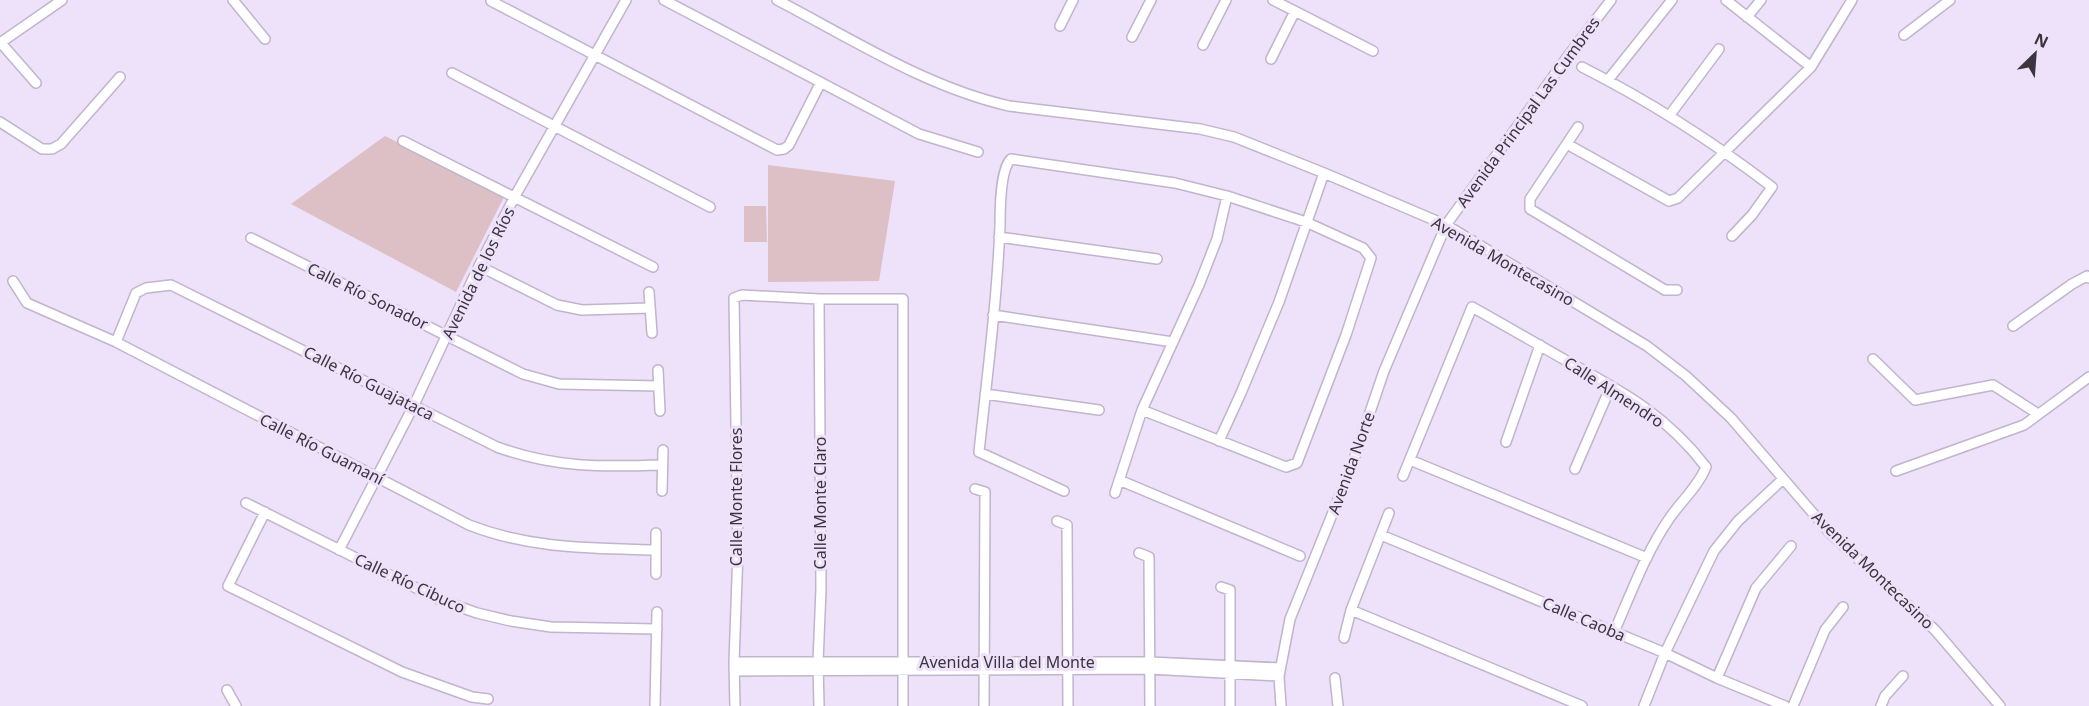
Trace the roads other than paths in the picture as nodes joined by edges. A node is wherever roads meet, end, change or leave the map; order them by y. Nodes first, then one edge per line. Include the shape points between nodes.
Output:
1 (62, 0) edge
2 (233, 0) edge
3 (626, 0) edge
4 (664, 0) edge
5 (777, 0) edge
6 (1073, 0) edge
7 (1151, 0) edge
8 (1226, 0) edge
9 (1273, 0) edge
10 (1611, 0) edge
11 (1672, 0) edge
12 (1726, 0) edge
13 (1761, 0) edge
14 (1852, 0) edge
15 (1950, 0) edge
16 (491, 1) edge
17 (1295, 11) junction
18 (1747, 17) junction
19 (1060, 26) dead end
20 (1904, 35) dead end
21 (1132, 37) dead end
22 (266, 39) dead end
23 (1, 43) edge
24 (1203, 45) dead end
25 (1719, 48) dead end
26 (1373, 51) dead end
27 (594, 56) junction
28 (1271, 59) dead end
29 (1582, 67) dead end
30 (1811, 67) junction
31 (452, 73) dead end
32 (120, 77) dead end
33 (1608, 80) junction
34 (36, 83) dead end
35 (820, 84) junction
36 (1669, 116) junction
37 (0, 122) edge
38 (554, 127) junction
39 (1578, 127) dead end
40 (403, 141) dead end
41 (1567, 144) junction
42 (1725, 151) junction
43 (978, 152) dead end
44 (1324, 173) junction
45 (515, 196) junction
46 (1227, 196) junction
47 (710, 207) dead end
48 (1306, 222) junction
49 (1446, 225) junction
50 (999, 237) junction
51 (1732, 237) dead end
52 (251, 238) dead end
53 (1157, 259) dead end
54 (479, 266) junction
55 (653, 267) dead end
56 (2089, 279) edge
57 (13, 281) dead end
58 (1677, 290) dead end
59 (649, 292) dead end
60 (819, 299) junction
61 (650, 308) junction
62 (993, 315) junction
63 (2013, 326) dead end
64 (652, 333) dead end
65 (448, 335) junction
66 (116, 342) junction
67 (1173, 342) junction
68 (1540, 345) junction
69 (1873, 359) dead end
70 (658, 370) dead end
71 (2089, 377) edge
72 (659, 386) junction
73 (1611, 386) junction
74 (985, 394) junction
75 (414, 405) junction
76 (1099, 410) dead end
77 (1142, 410) junction
78 (660, 411) dead end
79 (2038, 414) junction
80 (1219, 441) junction
81 (1506, 442) dead end
82 (663, 450) dead end
83 (1410, 460) junction
84 (662, 465) junction
85 (1575, 469) dead end
86 (1896, 471) dead end
87 (1403, 476) dead end
88 (377, 477) junction
89 (1783, 479) junction
90 (1119, 480) junction
91 (975, 489) dead end
92 (662, 491) dead end
93 (1064, 491) dead end
94 (1115, 493) dead end
95 (246, 503) dead end
96 (265, 512) junction
97 (1389, 513) dead end
98 (1057, 521) dead end
99 (656, 532) dead end
100 (1381, 535) junction
101 (1791, 546) dead end
102 (339, 550) junction
103 (655, 550) junction
104 (1139, 553) dead end
105 (1300, 556) dead end
106 (1647, 558) junction
107 (656, 574) dead end
108 (1221, 587) dead end
109 (1843, 607) dead end
110 (1351, 610) junction
111 (657, 612) dead end
112 (657, 629) junction
113 (1614, 632) junction
114 (1344, 638) dead end
115 (1665, 653) junction
116 (1150, 665) junction
117 (902, 666) junction
118 (983, 666) junction
119 (1068, 666) junction
120 (734, 667) junction
121 (818, 667) junction
122 (1230, 669) junction
123 (1280, 672) junction
124 (1903, 676) dead end
125 (1335, 678) dead end
126 (1718, 678) junction
127 (227, 690) dead end
128 (488, 699) dead end
129 (236, 706) edge
130 (655, 706) edge
131 (735, 706) edge
132 (819, 706) edge
133 (903, 706) edge
134 (984, 706) edge
135 (1068, 706) edge
136 (1150, 706) edge
137 (1230, 706) edge
138 (1281, 706) edge
139 (1338, 706) edge
140 (1582, 706) edge
141 (1644, 706) edge
142 (1785, 706) edge
143 (1793, 706) edge
144 (1881, 706) edge
145 (2000, 706) edge

1 - 23 street
2 - 22 street
3 - 27 street, Avenida de los Ríos
4 - 35 street
5 - 44 street, Avenida Montecasino via 938,84 976,98 1219,133
6 - 19 street
7 - 21 street
8 - 24 street
9 - 17 street
10 - 49 street, Avenida Principal Las Cumbres
11 - 33 street
12 - 18 street
13 - 18 street
14 - 30 street
15 - 20 street
16 - 27 street
17 - 26 street
17 - 28 street
18 - 30 street
23 - 34 street
25 - 36 street
27 - 35 street via 777,150 789,145
27 - 38 street, Avenida de los Ríos
29 - 33 street
30 - 42 street
31 - 38 street
32 - 37 street via 61,144 52,149 42,149
33 - 36 street
35 - 43 street via 919,135
36 - 42 street
38 - 45 street, Avenida de los Ríos
38 - 47 street
39 - 41 street
40 - 45 street
41 - 42 street via 1669,201 1678,198
41 - 58 street via 1530,200 1530,209 1665,290
42 - 51 street via 1772,187
44 - 48 street
44 - 49 street, Avenida Montecasino
45 - 54 street, Avenida de los Ríos
45 - 55 street
46 - 48 street
46 - 50 street via 1175,183 1011,159 1005,169
46 - 67 street via 1217,239
48 - 80 street via 1279,302
48 - 80 street via 1363,248 1371,258 1299,461 1286,467
49 - 89 street, Avenida Montecasino via 1647,346 1731,418
49 - 123 street, Avenida Norte via 1384,371 1352,465 1294,607
50 - 53 street
50 - 62 street
52 - 65 street, Calle Río Sonador
54 - 61 street via 557,305 582,310
54 - 65 street, Avenida de los Ríos
56 - 63 street via 2087,276 2072,284
57 - 66 street, Calle Río Guamaní via 27,303
59 - 61 street
60 - 117 street via 903,299
60 - 120 street, Calle Monte Flores via 742,295 734,298 738,550
60 - 121 street, Calle Monte Claro
61 - 64 street
62 - 67 street
62 - 74 street
65 - 72 street, Calle Río Sonador via 523,374 558,384
65 - 75 street, Avenida de los Ríos
66 - 75 street, Calle Río Guajataca via 136,293 171,285
66 - 88 street, Calle Río Guamaní
67 - 77 street
68 - 73 street, Calle Almendro
68 - 81 street
68 - 83 street, Calle Almendro via 1472,307
69 - 79 street via 1915,400 1993,385
70 - 72 street
71 - 79 street
72 - 78 street
73 - 85 street
73 - 106 street, Calle Almendro via 1656,414 1706,466 1701,480 1668,520
74 - 76 street
74 - 93 street via 979,452
75 - 84 street, Calle Río Guajataca via 525,458 597,467
75 - 88 street, Avenida de los Ríos
77 - 80 street
77 - 90 street
79 - 86 street via 2024,424
82 - 84 street
83 - 87 street
83 - 106 street
84 - 92 street
88 - 102 street, Avenida de los Ríos
88 - 103 street, Calle Río Guamaní via 492,534 571,548
89 - 115 street via 1738,521 1714,551
89 - 145 street, Avenida Montecasino via 1830,533 1935,630
90 - 94 street
90 - 105 street
91 - 118 street via 985,492
95 - 96 street, Calle Río Cibuco
96 - 102 street, Calle Río Cibuco
96 - 128 street via 228,586 402,672
97 - 100 street
98 - 119 street via 1067,525
99 - 103 street
100 - 110 street
100 - 113 street, Calle Caoba
101 - 126 street via 1756,588
102 - 112 street, Calle Río Cibuco via 438,599 477,613 551,627
103 - 107 street
104 - 116 street via 1149,557
106 - 113 street, Calle Almendro
108 - 122 street via 1230,590
109 - 143 street via 1825,630
110 - 114 street
110 - 140 street
111 - 112 street
112 - 130 street
113 - 115 street, Calle Caoba
115 - 126 street, Calle Caoba
115 - 141 street
116 - 119 street, Avenida Villa del Monte
116 - 122 street, Avenida Villa del Monte
116 - 136 street
117 - 118 street, Avenida Villa del Monte
117 - 121 street, Avenida Villa del Monte
117 - 133 street
118 - 119 street, Avenida Villa del Monte
118 - 134 street
119 - 135 street
120 - 121 street, Avenida Villa del Monte
120 - 131 street, Calle Monte Flores
121 - 132 street, Calle Monte Claro
122 - 123 street, Avenida Villa del Monte
122 - 137 street
123 - 138 street, Avenida Norte
124 - 144 street
125 - 139 street
126 - 142 street, Calle Caoba
127 - 129 street

